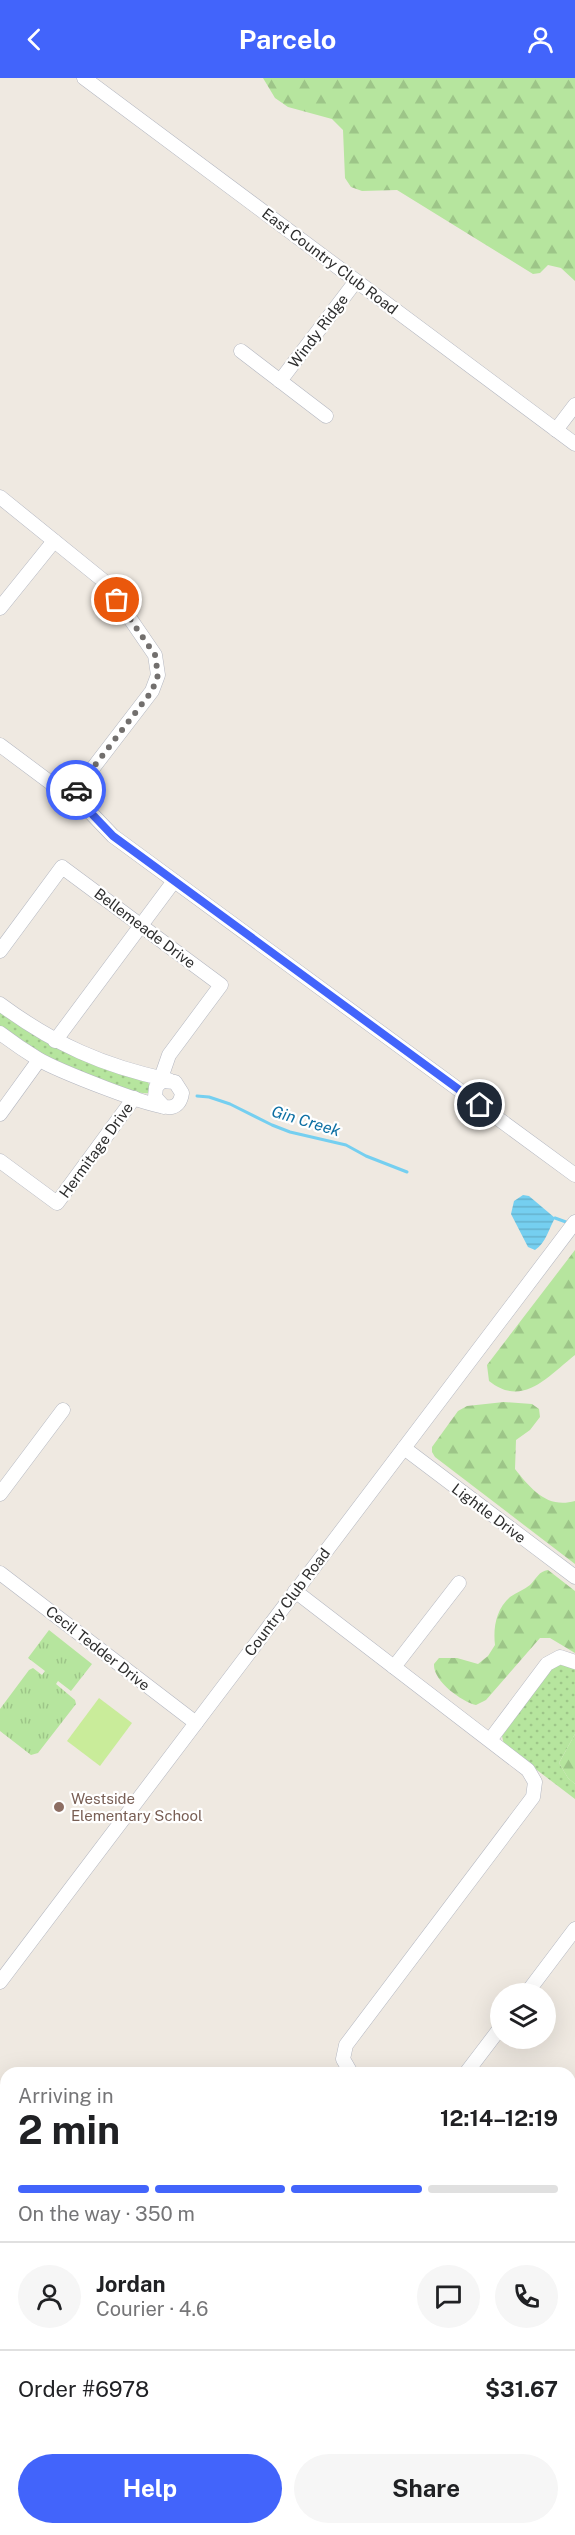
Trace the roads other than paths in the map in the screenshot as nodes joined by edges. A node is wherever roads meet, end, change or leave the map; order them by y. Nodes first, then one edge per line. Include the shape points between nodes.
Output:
1 (84, 78) edge
2 (356, 280) junction
3 (241, 351) dead end
4 (280, 381) junction
5 (575, 405) edge
6 (326, 416) dead end
7 (556, 430) junction
8 (575, 444) edge
9 (0, 497) edge
10 (54, 541) junction
11 (0, 608) edge
12 (0, 745) edge
13 (70, 798) junction
14 (174, 881) junction
15 (141, 926) junction
16 (0, 951) edge
17 (0, 1004) edge
18 (0, 1033) edge
19 (55, 1041) junction
20 (39, 1060) junction
21 (166, 1079) junction
22 (134, 1098) junction
23 (164, 1107) junction
24 (0, 1114) edge
25 (0, 1161) edge
26 (575, 1175) edge
27 (575, 1222) edge
28 (63, 1410) dead end
29 (404, 1448) junction
30 (0, 1494) edge
31 (0, 1573) edge
32 (575, 1577) edge
33 (459, 1583) dead end
34 (296, 1591) junction
35 (575, 1662) edge
36 (394, 1667) junction
37 (196, 1723) junction
38 (490, 1740) junction
39 (575, 1929) edge
40 (0, 1982) edge
41 (534, 1983) edge
42 (490, 2041) edge
43 (348, 2067) edge
44 (470, 2067) edge

1 - 2 street, East Country Club Road
2 - 4 street, Windy Ridge
2 - 7 street, East Country Club Road
3 - 4 street, Windy Ridge
4 - 6 street, Windy Ridge
5 - 7 street
7 - 8 street, East Country Club Road
9 - 10 street
10 - 11 street
10 - 13 street via 105,582 155,655 158,675 152,691
12 - 13 street
13 - 14 street
14 - 15 street
14 - 26 street
15 - 16 street, Bellemeade Drive via 62,867
15 - 19 street
15 - 21 street, Bellemeade Drive via 221,985 169,1055
17 - 19 street
18 - 20 street
19 - 21 street via 100,1062
20 - 22 street
20 - 24 street
21 - 23 street via 156,1088 155,1097
21 - 23 street via 181,1089 182,1098 172,1107
22 - 23 street
22 - 25 street, Hermitage Drive via 57,1203
27 - 29 street, Country Club Road
28 - 30 street
29 - 32 street, Lightle Drive
29 - 34 street, Country Club Road
31 - 37 street, Cecil Tedder Drive
33 - 36 street
34 - 36 street
34 - 37 street, Country Club Road
35 - 38 street via 560,1657 547,1664
36 - 38 street
37 - 40 street, Country Club Road
38 - 43 street via 528,1770 535,1782 533,1797 346,2045 343,2059
39 - 41 street
42 - 44 street

